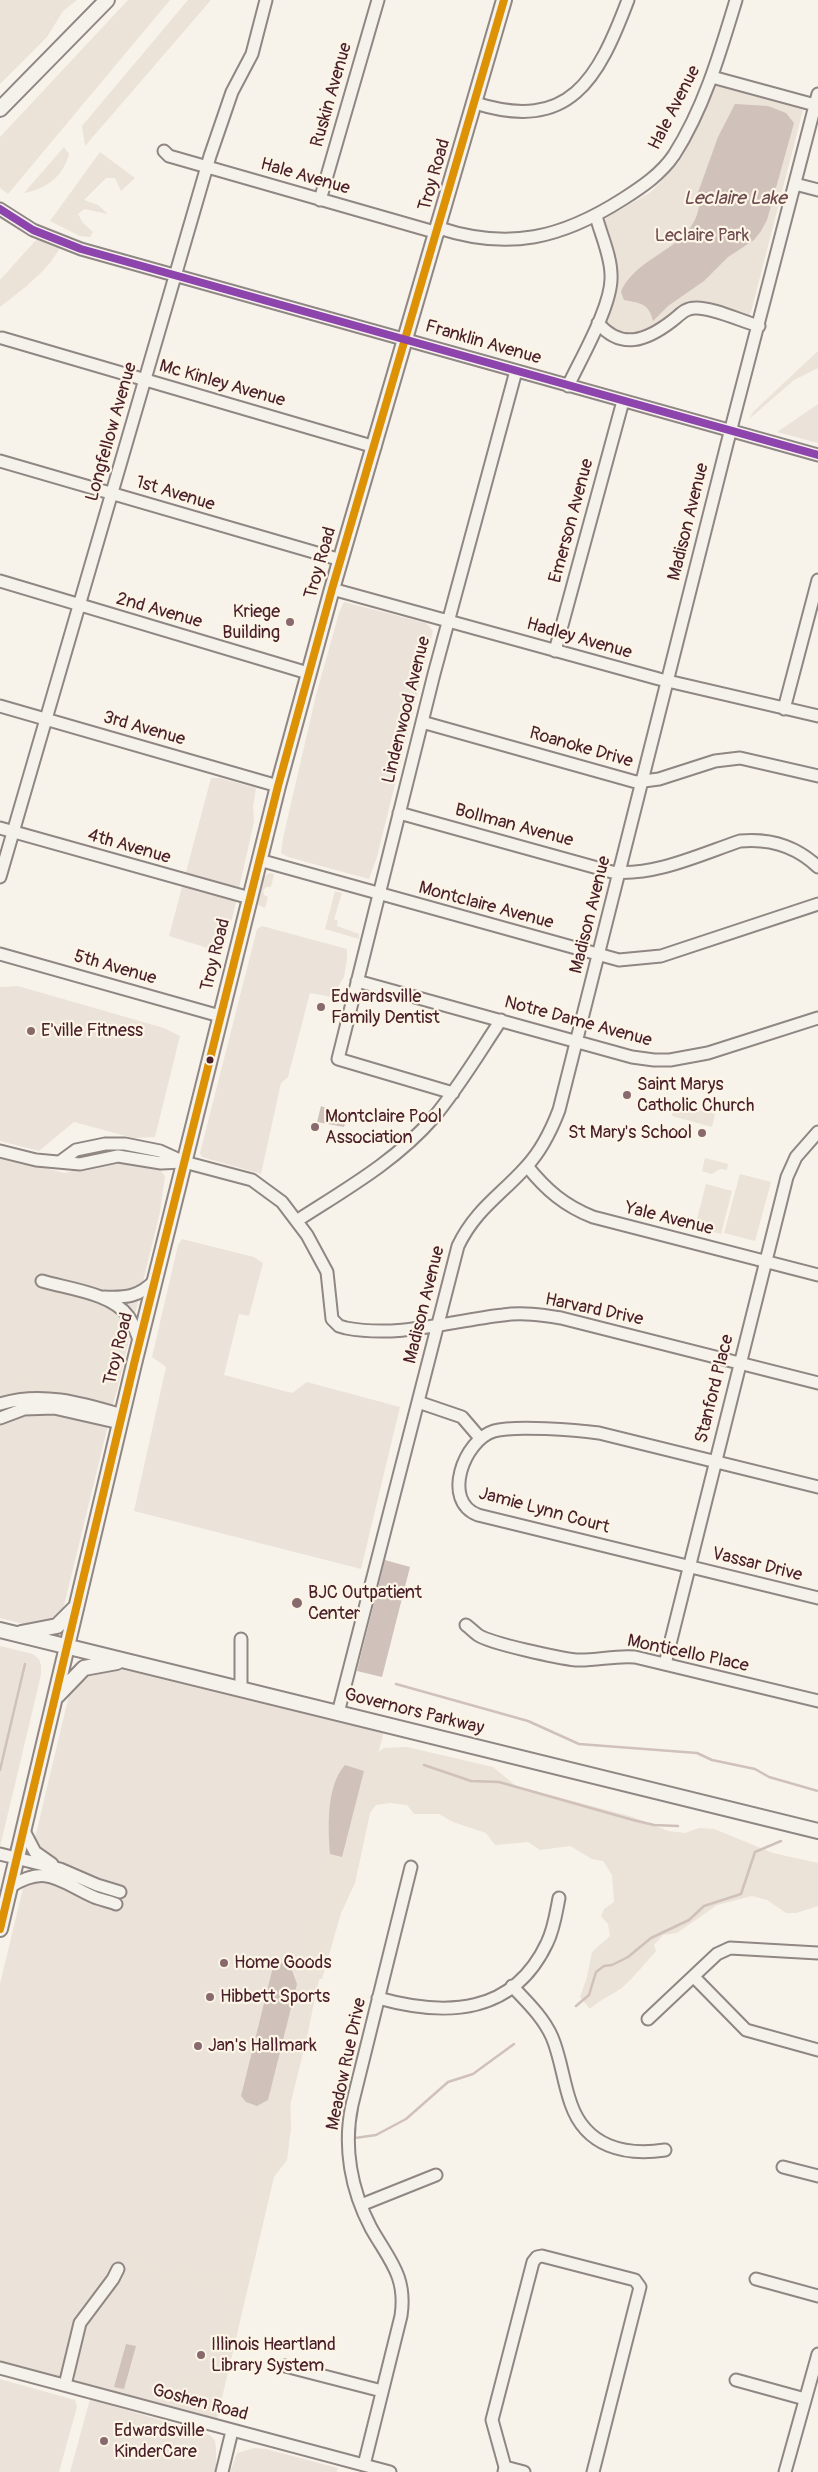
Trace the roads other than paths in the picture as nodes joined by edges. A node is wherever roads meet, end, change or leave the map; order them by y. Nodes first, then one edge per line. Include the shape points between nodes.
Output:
1 (107, 0) edge
2 (266, 0) edge
3 (378, 0) edge
4 (504, 0) edge
5 (628, 0) edge
6 (736, 0) edge
7 (712, 77) junction
8 (817, 100) edge
9 (475, 103) junction
10 (0, 108) edge
11 (164, 151) dead end
12 (207, 167) junction
13 (795, 184) junction
14 (818, 190) edge
15 (320, 200) junction
16 (0, 209) edge
17 (596, 216) junction
18 (438, 230) junction
19 (174, 276) junction
20 (598, 323) junction
21 (758, 326) junction
22 (2, 338) dead end
23 (406, 340) junction
24 (516, 371) junction
25 (145, 380) junction
26 (568, 386) junction
27 (623, 401) junction
28 (731, 432) junction
29 (375, 447) junction
30 (818, 455) edge
31 (0, 461) edge
32 (112, 493) junction
33 (341, 560) junction
34 (818, 580) edge
35 (0, 581) edge
36 (332, 590) junction
37 (79, 606) junction
38 (448, 620) junction
39 (555, 651) junction
40 (308, 673) junction
41 (668, 681) junction
42 (0, 706) edge
43 (784, 708) junction
44 (818, 716) edge
45 (46, 719) junction
46 (422, 722) junction
47 (818, 776) edge
48 (643, 781) junction
49 (278, 786) junction
50 (399, 813) junction
51 (0, 828) edge
52 (14, 832) junction
53 (259, 860) junction
54 (818, 867) edge
55 (620, 872) junction
56 (0, 877) edge
57 (378, 894) junction
58 (250, 898) junction
59 (818, 904) edge
60 (0, 954) edge
61 (598, 955) junction
62 (357, 981) junction
63 (220, 1016) junction
64 (818, 1018) edge
65 (501, 1020) junction
66 (576, 1042) junction
67 (453, 1092) junction
68 (818, 1132) edge
69 (0, 1152) edge
70 (184, 1162) junction
71 (528, 1166) junction
72 (298, 1220) junction
73 (766, 1262) junction
74 (818, 1275) edge
75 (155, 1280) junction
76 (42, 1281) dead end
77 (99, 1297) junction
78 (438, 1326) junction
79 (140, 1342) junction
80 (739, 1363) junction
81 (818, 1383) edge
82 (418, 1402) junction
83 (0, 1404) edge
84 (0, 1418) edge
85 (121, 1419) junction
86 (480, 1438) junction
87 (714, 1462) junction
88 (818, 1487) edge
89 (688, 1566) junction
90 (818, 1598) edge
91 (76, 1606) junction
92 (466, 1625) dead end
93 (0, 1630) edge
94 (14, 1634) junction
95 (241, 1639) dead end
96 (66, 1647) junction
97 (128, 1662) junction
98 (665, 1664) junction
99 (242, 1689) junction
100 (54, 1699) junction
101 (818, 1701) edge
102 (338, 1713) junction
103 (24, 1831) junction
104 (818, 1831) edge
105 (0, 1854) edge
106 (17, 1858) junction
107 (411, 1867) dead end
108 (60, 1869) junction
109 (10, 1887) junction
110 (120, 1892) dead end
111 (560, 1898) dead end
112 (116, 1904) dead end
113 (0, 1929) edge
114 (818, 1953) edge
115 (694, 1977) junction
116 (512, 1986) junction
117 (378, 1998) junction
118 (648, 2019) dead end
119 (818, 2050) edge
120 (665, 2150) dead end
121 (783, 2167) dead end
122 (436, 2174) dead end
123 (818, 2176) edge
124 (361, 2205) junction
125 (118, 2269) dead end
126 (756, 2278) dead end
127 (818, 2296) edge
128 (818, 2354) edge
129 (285, 2366) dead end
130 (0, 2368) edge
131 (736, 2380) dead end
132 (65, 2385) junction
133 (382, 2390) junction
134 (805, 2399) junction
135 (232, 2430) junction
136 (364, 2465) junction
137 (505, 2470) edge
138 (222, 2472) edge
139 (390, 2472) edge
140 (524, 2472) edge
141 (593, 2472) edge
142 (785, 2472) edge

1 - 10 main road
2 - 12 street, Longfellow Avenue via 254,46 232,92
3 - 15 street, Ruskin Avenue
4 - 9 main road, Troy Road
5 - 9 street via 596,70 569,99 546,109 523,112 497,110
6 - 7 street, Hale Avenue
7 - 8 street via 763,93
7 - 17 street, Hale Avenue via 681,143 663,168 629,196
8 - 13 street, Madison Avenue
9 - 18 main road, Troy Road
11 - 12 street, Hale Avenue via 169,156
12 - 15 street, Hale Avenue
12 - 19 street, Longfellow Avenue
13 - 14 street
13 - 21 street, Madison Avenue
15 - 18 street, Hale Avenue
16 - 19 street, Franklin Avenue via 61,243
17 - 18 street, Hale Avenue via 555,233 525,239 485,239
17 - 20 street via 612,275 609,296
18 - 23 main road, Troy Road
19 - 23 street, Franklin Avenue
19 - 25 street, Longfellow Avenue
20 - 21 street via 612,336 628,341 648,335 682,312 694,308
20 - 26 street
21 - 28 street, Madison Avenue
22 - 25 street, Mc Kinley Avenue
23 - 24 street, Franklin Avenue
23 - 29 main road, Troy Road
24 - 26 street, Franklin Avenue
24 - 38 street, Lindenwood Avenue
25 - 29 street, Mc Kinley Avenue
25 - 32 street, Longfellow Avenue
26 - 27 street, Franklin Avenue
27 - 28 street, Franklin Avenue
27 - 39 street, Emerson Avenue
28 - 30 street, Franklin Avenue
28 - 41 street, Madison Avenue
29 - 33 main road, Troy Road
31 - 32 street, 1st Avenue
32 - 33 street, 1st Avenue
32 - 37 street, Longfellow Avenue
33 - 36 main road, Troy Road
34 - 43 street
35 - 37 street, 2nd Avenue
36 - 38 street, Hadley Avenue
36 - 40 main road, Troy Road
37 - 40 street, 2nd Avenue
37 - 45 street, Longfellow Avenue
38 - 39 street, Hadley Avenue
38 - 46 street, Lindenwood Avenue
39 - 41 street, Hadley Avenue
40 - 49 main road, Troy Road
41 - 43 street, Hadley Avenue
41 - 48 street, Madison Avenue
42 - 45 street, 3rd Avenue
43 - 44 street, Hadley Avenue
45 - 49 street, 3rd Avenue
45 - 52 street, Longfellow Avenue
46 - 48 street, Roanoke Drive via 632,781
46 - 50 street, Lindenwood Avenue
47 - 48 street, Roanoke Drive via 740,758 714,761
48 - 55 street, Madison Avenue
49 - 53 main road, Troy Road
50 - 55 street, Bollman Avenue
50 - 57 street, Lindenwood Avenue
51 - 52 street, 4th Avenue
52 - 56 street, Longfellow Avenue
52 - 58 street, 4th Avenue
53 - 57 street, Montclaire Avenue
53 - 58 main road, Troy Road
54 - 55 street, Bollman Avenue via 786,846 752,840 649,870
55 - 61 street, Madison Avenue
57 - 61 street, Montclaire Avenue
57 - 62 street, Lindenwood Avenue
58 - 63 main road, Troy Road
59 - 61 street, Montclaire Avenue via 661,956 619,960
60 - 63 street, 5th Avenue
61 - 66 street, Madison Avenue
62 - 65 street, Notre Dame Avenue
62 - 67 street, Lindenwood Avenue via 338,1059
63 - 70 main road, Troy Road
64 - 66 street, Notre Dame Avenue via 717,1050 670,1060 632,1057
65 - 66 street, Notre Dame Avenue
65 - 67 street
66 - 71 street, Madison Avenue via 556,1118
67 - 72 street via 394,1156 354,1186
68 - 73 street, Stanford Place via 791,1167
69 - 70 street, Harvard Drive via 36,1160 80,1164 118,1156 161,1163
70 - 72 street, Harvard Drive via 252,1180 282,1202
70 - 75 main road, Troy Road
71 - 73 street, Yale Avenue via 552,1194 593,1218
71 - 78 street, Madison Avenue via 484,1206 464,1231 453,1258
72 - 78 street, Harvard Drive via 327,1272 330,1314 335,1323 346,1328 377,1332
73 - 74 street, Yale Avenue
73 - 80 street, Stanford Place
75 - 77 street via 136,1295
75 - 79 main road, Troy Road
76 - 77 street
77 - 79 street via 125,1312
78 - 80 street, Harvard Drive via 504,1314 542,1315
78 - 82 street, Madison Avenue
79 - 85 main road, Troy Road
80 - 81 street, Harvard Drive
80 - 87 street, Stanford Place
82 - 86 street via 462,1417
82 - 102 street, Madison Avenue
83 - 85 street via 20,1398 48,1398
84 - 85 street via 24,1409 54,1408
85 - 91 main road, Troy Road
86 - 87 street via 505,1429 578,1430
86 - 89 street, Jamie Lynn Court via 470,1450 459,1485 460,1499 472,1513
87 - 88 street
87 - 89 street, Stanford Place
89 - 90 street, Vassar Drive
89 - 98 street, Stanford Place
91 - 94 main road via 57,1626
91 - 96 main road, Troy Road
92 - 98 street, Monticello Place via 490,1640 576,1660 620,1656
93 - 94 main road, Governors Parkway
94 - 96 main road, Governors Parkway
95 - 99 street
96 - 97 main road, Governors Parkway
96 - 100 main road, Troy Road
97 - 99 main road, Governors Parkway
97 - 100 main road via 84,1668
98 - 101 street, Monticello Place
99 - 102 main road, Governors Parkway
100 - 103 main road, Troy Road
102 - 104 main road, Governors Parkway
103 - 106 main road, Troy Road
103 - 108 street via 36,1852
105 - 106 street
106 - 108 street
106 - 109 main road, Troy Road
107 - 117 street, Meadow Rue Drive
108 - 110 street
109 - 112 street via 27,1876 45,1876 57,1878
109 - 113 main road, Troy Road
111 - 116 street via 544,1949 531,1968
114 - 115 street via 730,1948 717,1954
115 - 118 street
115 - 119 street via 746,2030
116 - 117 street via 481,2003 455,2009 423,2008
116 - 120 street via 547,2027 571,2104 591,2134 622,2151 646,2153
117 - 124 street, Meadow Rue Drive via 348,2129 351,2172
121 - 123 street
122 - 124 street
124 - 133 street, Meadow Rue Drive via 399,2273 403,2290 401,2316
125 - 132 street via 80,2323
126 - 127 street
128 - 134 street
129 - 133 street
130 - 132 street, Goshen Road
131 - 134 street
132 - 135 street, Goshen Road
133 - 136 street, Meadow Rue Drive
134 - 142 street
135 - 136 street, Goshen Road
135 - 138 street
136 - 139 street, Goshen Road
137 - 140 street
137 - 141 street via 492,2420 533,2262 539,2256 635,2280 640,2287

